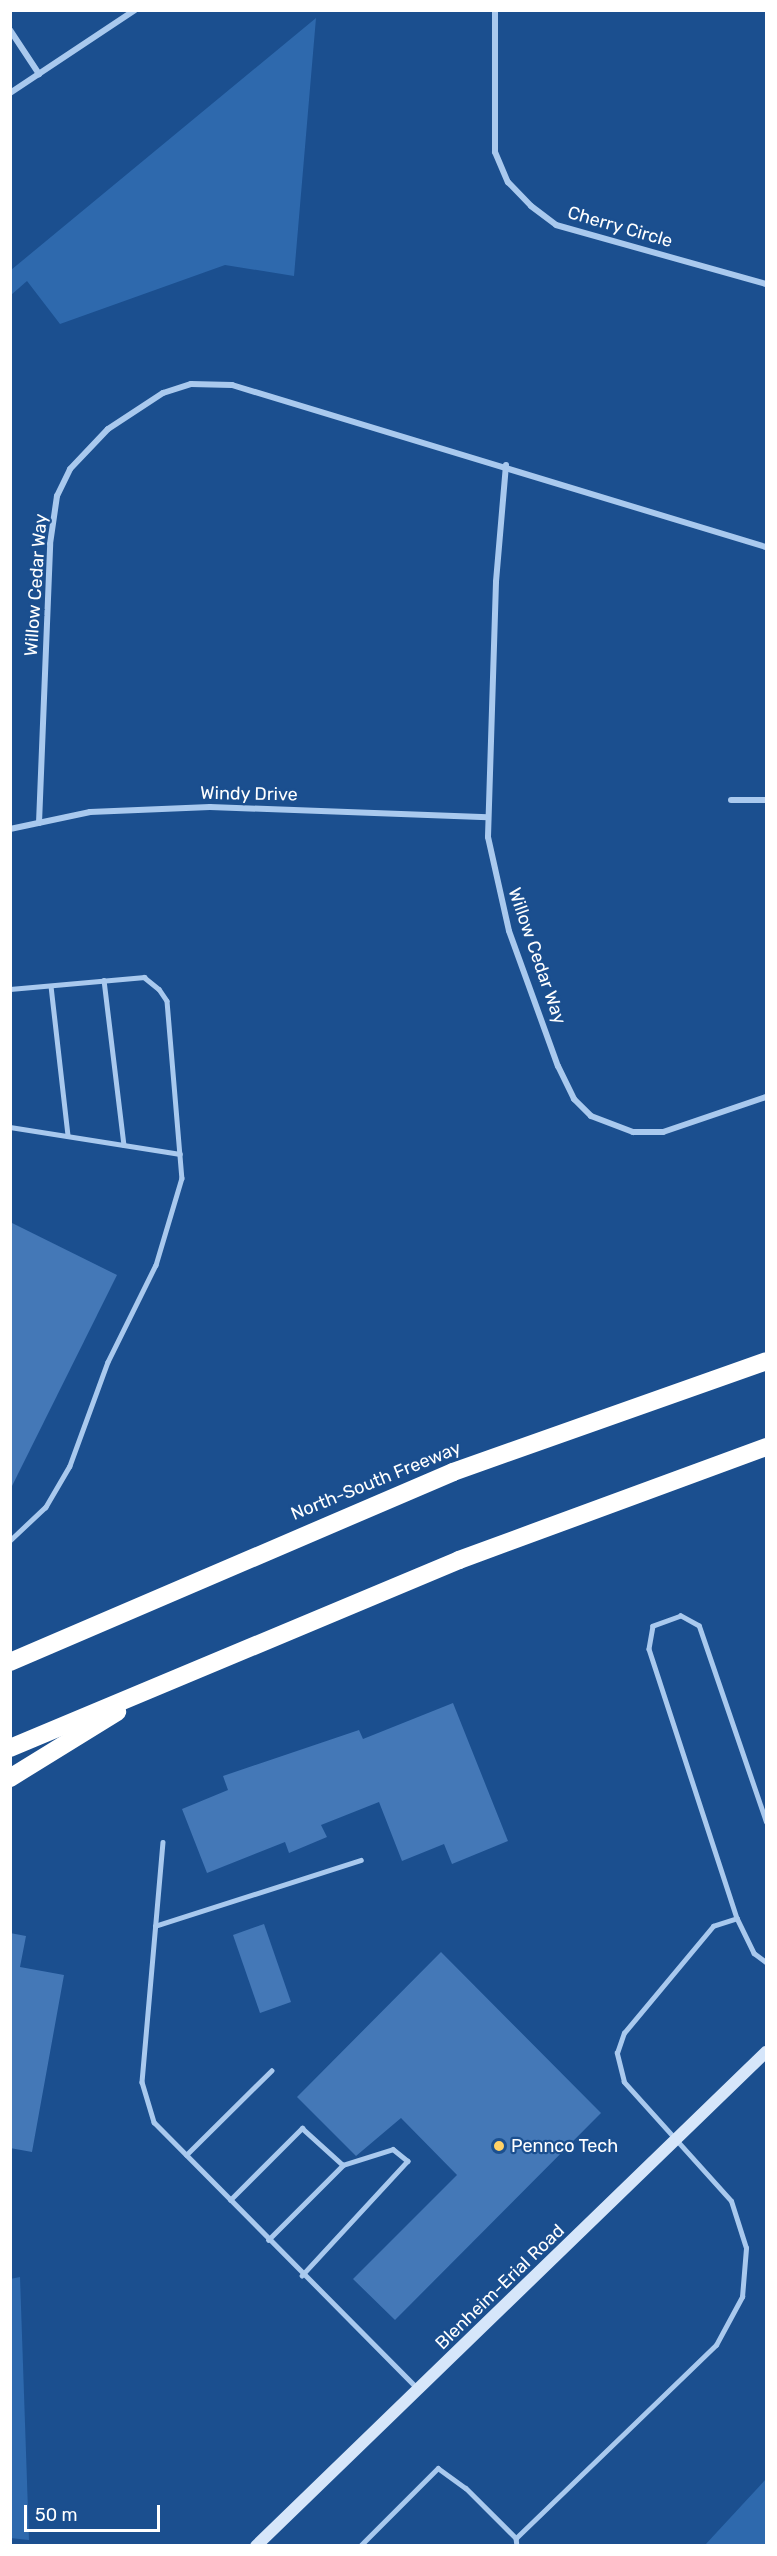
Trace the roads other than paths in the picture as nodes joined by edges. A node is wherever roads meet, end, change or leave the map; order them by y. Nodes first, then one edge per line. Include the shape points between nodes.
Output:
1 (135, 10) edge
2 (495, 10) edge
3 (10, 30) edge
4 (39, 74) junction
5 (10, 93) edge
6 (766, 284) edge
7 (506, 465) junction
8 (766, 547) edge
9 (731, 800) dead end
10 (766, 800) edge
11 (488, 817) junction
12 (39, 823) junction
13 (10, 829) edge
14 (104, 980) junction
15 (51, 986) junction
16 (10, 989) edge
17 (766, 1097) edge
18 (11, 1127) edge
19 (68, 1136) junction
20 (124, 1145) junction
21 (180, 1154) junction
22 (766, 1361) edge
23 (766, 1447) edge
24 (10, 1541) edge
25 (10, 1662) edge
26 (170, 1679) junction
27 (10, 1748) edge
28 (10, 1778) edge
29 (766, 1822) edge
30 (163, 1842) dead end
31 (361, 1860) dead end
32 (737, 1918) junction
33 (155, 1926) junction
34 (766, 1962) edge
35 (766, 2052) edge
36 (271, 2071) dead end
37 (675, 2144) junction
38 (186, 2155) junction
39 (343, 2165) junction
40 (230, 2200) junction
41 (268, 2240) junction
42 (302, 2276) junction
43 (419, 2390) junction
44 (516, 2538) junction
45 (256, 2546) edge
46 (360, 2546) edge
47 (517, 2546) edge

1 - 4 street
2 - 6 street, Cherry Circle via 495,152 508,182 531,206 556,225
3 - 4 street
4 - 5 street
7 - 8 street, Willow Cedar Way
7 - 11 street, Willow Cedar Way
7 - 12 street, Willow Cedar Way via 232,385 190,384 163,393 108,429 70,469 57,496 50,544
9 - 10 street
11 - 12 street, Windy Drive via 210,807 90,812
11 - 17 street, Willow Cedar Way via 493,868 509,931 574,1099 591,1116 633,1132 663,1132
12 - 13 street, Windy Drive
14 - 15 lane
14 - 20 lane
14 - 21 lane via 144,977 167,1001
15 - 16 lane
15 - 19 lane
18 - 19 lane
19 - 20 lane
20 - 21 lane
21 - 24 lane via 180,1194 156,1265 108,1362 70,1466 46,1507
22 - 25 highway, North-South Freeway via 453,1472
23 - 26 highway via 459,1560
26 - 27 highway
26 - 28 highway
29 - 32 lane via 699,1626 681,1616 653,1626 649,1649
30 - 33 lane
31 - 33 lane
32 - 34 lane via 754,1953
32 - 37 lane via 713,1926 624,2033 617,2053 624,2082
33 - 38 lane via 142,2082 154,2122
35 - 37 main road, Blenheim-Erial Road
36 - 38 lane
37 - 43 main road, Blenheim-Erial Road
37 - 44 lane via 721,2188 741,2222 746,2276 739,2306 716,2345
38 - 40 lane
39 - 40 lane via 302,2128
39 - 41 lane
39 - 42 lane via 393,2149 408,2161
40 - 41 lane
41 - 42 lane
42 - 43 lane
43 - 45 main road, Blenheim-Erial Road
44 - 46 lane via 438,2468
44 - 47 lane

